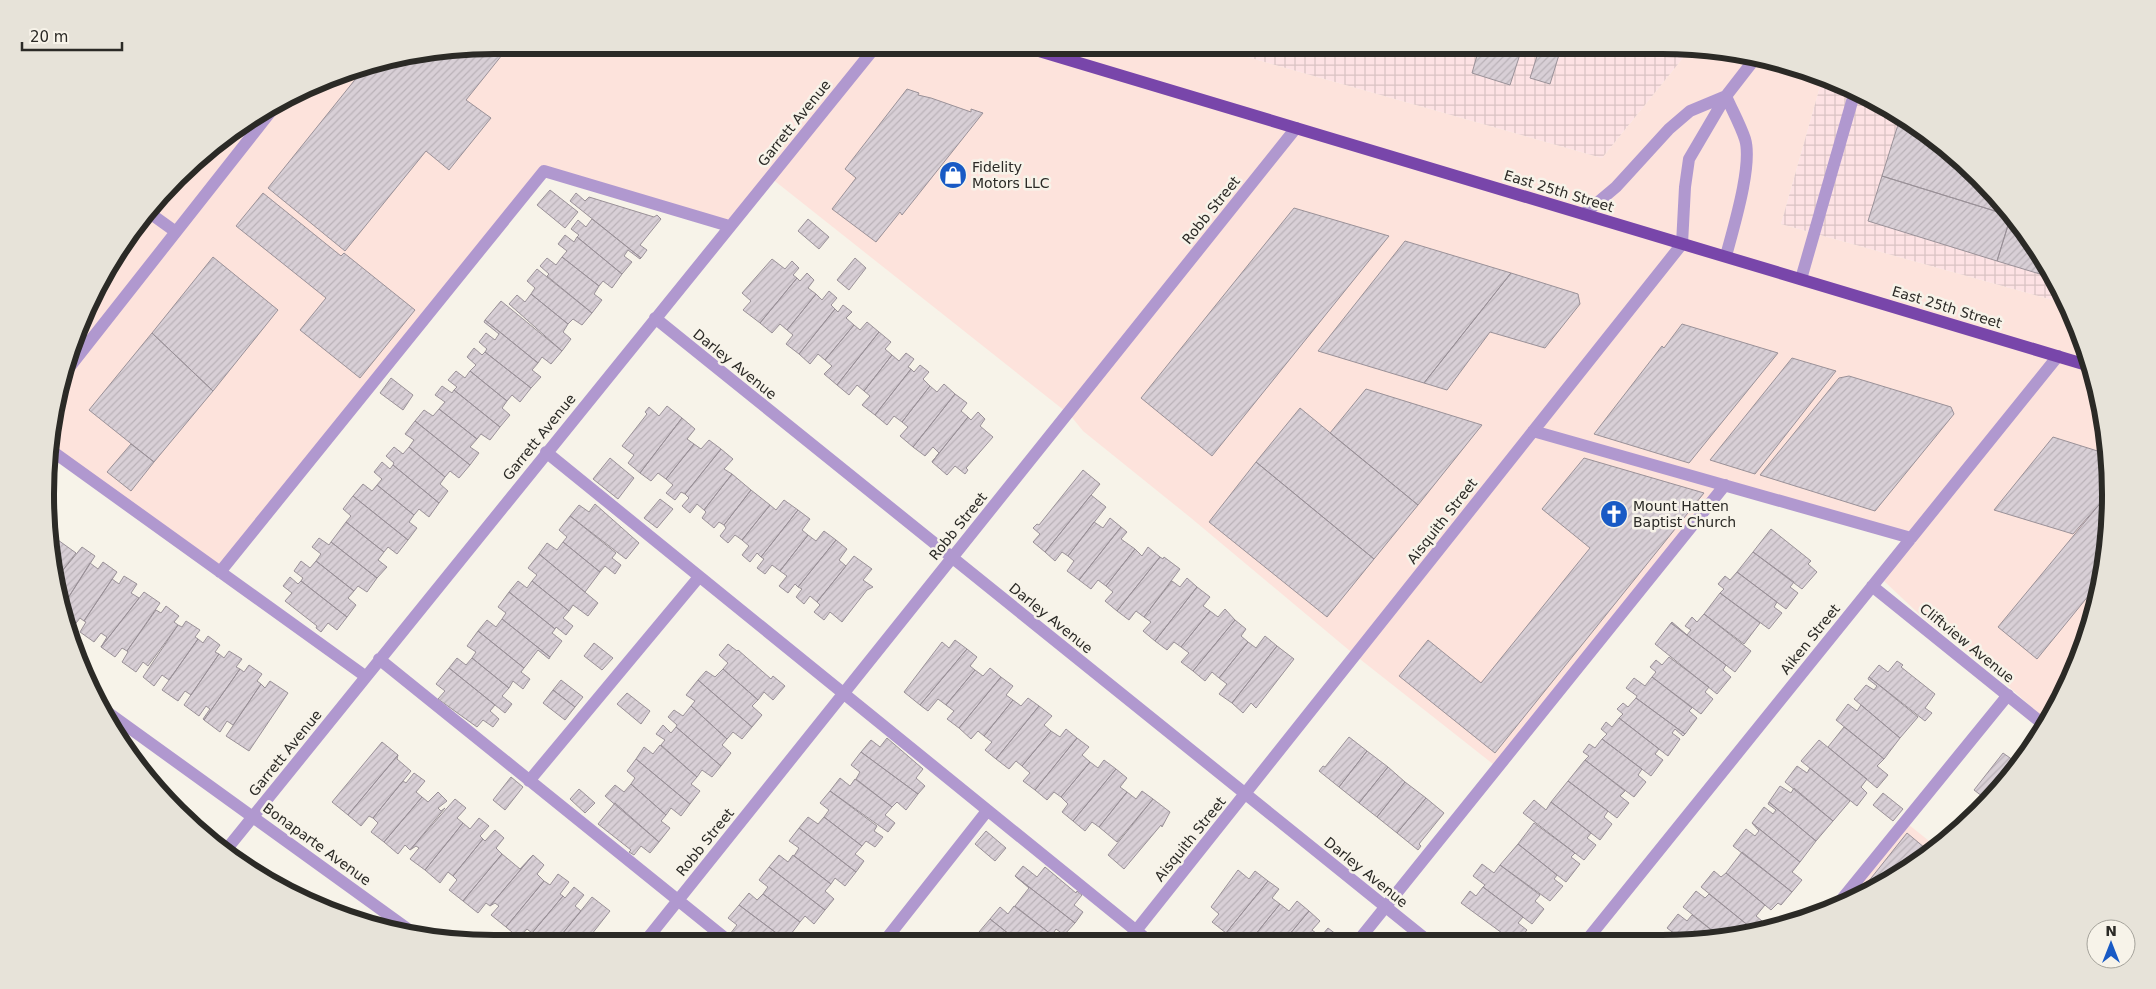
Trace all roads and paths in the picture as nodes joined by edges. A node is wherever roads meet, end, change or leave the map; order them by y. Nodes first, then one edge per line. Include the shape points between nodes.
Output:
1 (869, 54) edge
2 (1049, 54) edge
3 (1752, 63) edge
4 (1726, 96) junction
5 (1854, 98) edge
6 (265, 118) edge
7 (1296, 128) junction
8 (1584, 214) junction
9 (153, 216) edge
10 (729, 226) junction
11 (176, 232) junction
12 (1682, 244) junction
13 (1726, 256) junction
14 (1801, 279) junction
15 (655, 318) junction
16 (2058, 356) junction
17 (74, 362) edge
18 (2082, 364) edge
19 (1533, 431) junction
20 (546, 452) junction
21 (56, 454) edge
22 (1725, 485) junction
23 (1911, 538) junction
24 (952, 558) junction
25 (220, 572) junction
26 (699, 577) junction
27 (1872, 586) junction
28 (379, 659) junction
29 (365, 676) junction
30 (843, 695) junction
31 (2008, 695) junction
32 (114, 717) edge
33 (2040, 720) edge
34 (529, 780) junction
35 (1245, 794) junction
36 (987, 811) junction
37 (252, 816) junction
38 (229, 846) edge
39 (1847, 894) edge
40 (678, 900) junction
41 (1386, 907) junction
42 (405, 926) edge
43 (1136, 931) junction
44 (650, 935) edge
45 (721, 935) edge
46 (889, 935) edge
47 (1133, 935) edge
48 (1141, 935) edge
49 (1363, 935) edge
50 (1421, 935) edge
51 (1590, 935) edge

1 - 10 street, Garrett Avenue
2 - 7 main road, East 25th Street
3 - 4 street
4 - 8 street via 1690,111 1668,129 1616,187
4 - 12 street via 1689,159 1684,187
4 - 13 street via 1746,140 1745,173 1738,214
5 - 14 street
6 - 11 street
7 - 8 main road, East 25th Street
7 - 24 street, Robb Street
8 - 12 main road, East 25th Street
9 - 11 street
10 - 15 street, Garrett Avenue
10 - 25 street via 544,171
11 - 17 street
12 - 13 main road, East 25th Street
12 - 19 street, Aisquith Street
13 - 14 main road, East 25th Street
14 - 16 main road, East 25th Street
15 - 20 street, Garrett Avenue
15 - 24 street, Darley Avenue
16 - 18 main road, East 25th Street
16 - 23 street, Aiken Street
19 - 22 street
19 - 35 street, Aisquith Street
20 - 26 street
20 - 28 street, Garrett Avenue
21 - 25 street
22 - 23 street
22 - 41 street
23 - 27 street, Aiken Street
24 - 30 street, Robb Street
24 - 35 street, Darley Avenue
25 - 29 street
26 - 30 street
26 - 34 street
27 - 31 street, Cliftview Avenue
27 - 51 street, Aiken Street
28 - 29 street, Garrett Avenue
28 - 34 street
29 - 37 street, Garrett Avenue
30 - 36 street
30 - 40 street, Robb Street
31 - 33 street, Cliftview Avenue
31 - 39 street
32 - 37 street, Bonaparte Avenue
34 - 40 street
35 - 41 street, Darley Avenue
35 - 43 street, Aisquith Street
36 - 43 street
36 - 46 street
37 - 38 street, Garrett Avenue
37 - 42 street, Bonaparte Avenue
40 - 44 street, Robb Street
40 - 45 street
41 - 49 street
41 - 50 street, Darley Avenue
43 - 47 street, Aisquith Street
43 - 48 street

